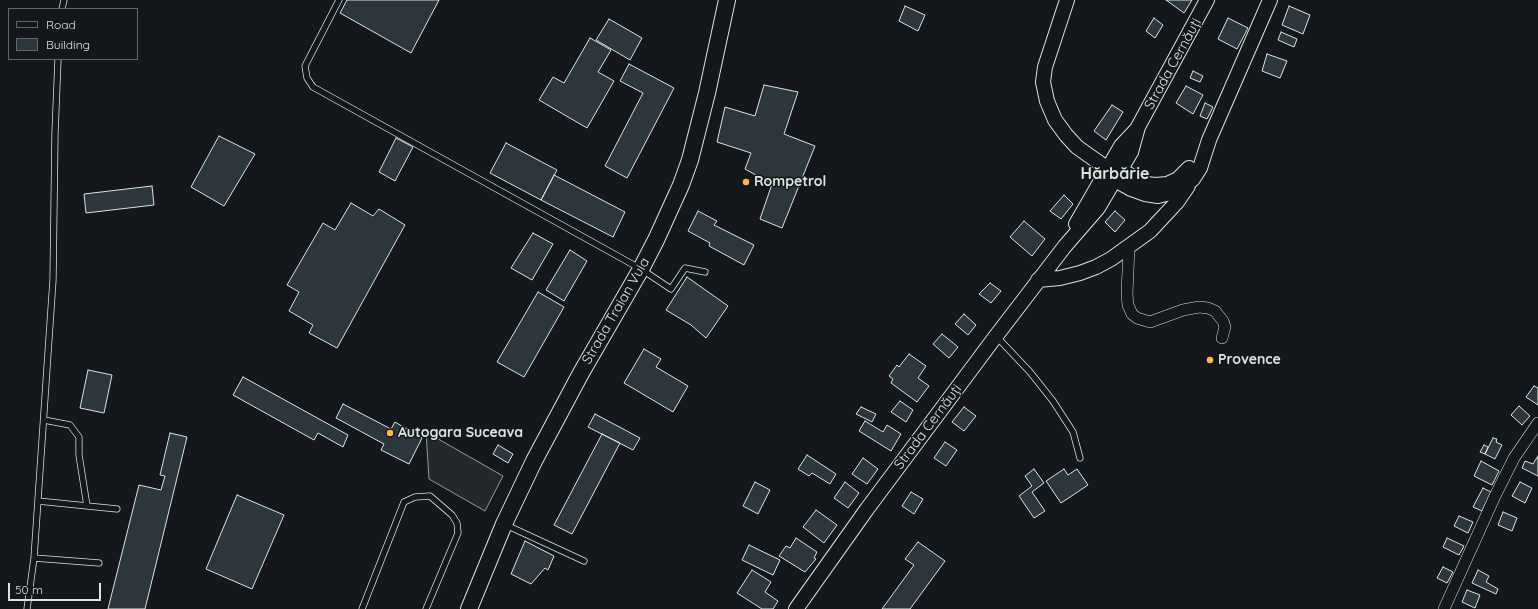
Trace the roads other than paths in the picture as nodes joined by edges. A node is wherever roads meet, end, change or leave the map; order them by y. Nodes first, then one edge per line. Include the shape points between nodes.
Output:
1 (339, 0) edge
2 (727, 0) edge
3 (1067, 0) edge
4 (1207, 0) edge
5 (1270, 0) edge
6 (58, 60) edge
7 (1209, 140) junction
8 (1115, 173) junction
9 (1192, 178) junction
10 (1129, 247) junction
11 (641, 270) junction
12 (705, 272) dead end
13 (1038, 280) junction
14 (996, 336) junction
15 (1222, 338) dead end
16 (44, 420) junction
17 (1538, 423) edge
18 (1080, 458) dead end
19 (38, 501) junction
20 (87, 506) junction
21 (117, 509) dead end
22 (504, 524) junction
23 (34, 558) junction
24 (584, 561) dead end
25 (99, 563) dead end
26 (27, 609) edge
27 (362, 609) edge
28 (426, 609) edge
29 (469, 609) edge
30 (796, 609) edge
31 (1444, 609) edge

1 - 11 lane via 305,66 307,78 312,86
2 - 11 main road, Strada Traian Vuia via 707,93 686,172 670,212
3 - 8 street via 1045,67 1043,82 1046,101 1055,120 1077,147
4 - 8 street, Strada Cernăuți via 1138,127 1131,152
5 - 7 street
6 - 16 lane via 53,280
7 - 8 street via 1187,172 1167,184 1146,184
7 - 9 street via 1200,168
8 - 9 street via 1131,189 1158,196 1174,192
8 - 13 street, Strada Cernăuți via 1088,202 1065,246
9 - 10 street via 1164,217
10 - 13 street via 1096,267 1080,273
10 - 15 street via 1127,294 1132,314 1150,322 1184,310 1208,308 1215,311 1223,321 1225,327
11 - 12 lane via 671,289 686,268
11 - 22 main road, Strada Traian Vuia via 537,454
13 - 14 street, Strada Cernăuți
14 - 18 lane via 1053,401 1073,432
14 - 30 street, Strada Cernăuți
16 - 19 lane
16 - 20 lane via 70,425 79,437 79,455
17 - 31 street via 1514,458 1501,483
19 - 20 lane
19 - 23 lane
20 - 21 lane
22 - 24 lane
22 - 29 main road, Strada Traian Vuia
23 - 25 lane
23 - 26 lane
27 - 28 lane via 404,502 416,497 430,496 452,515 457,523 458,533

